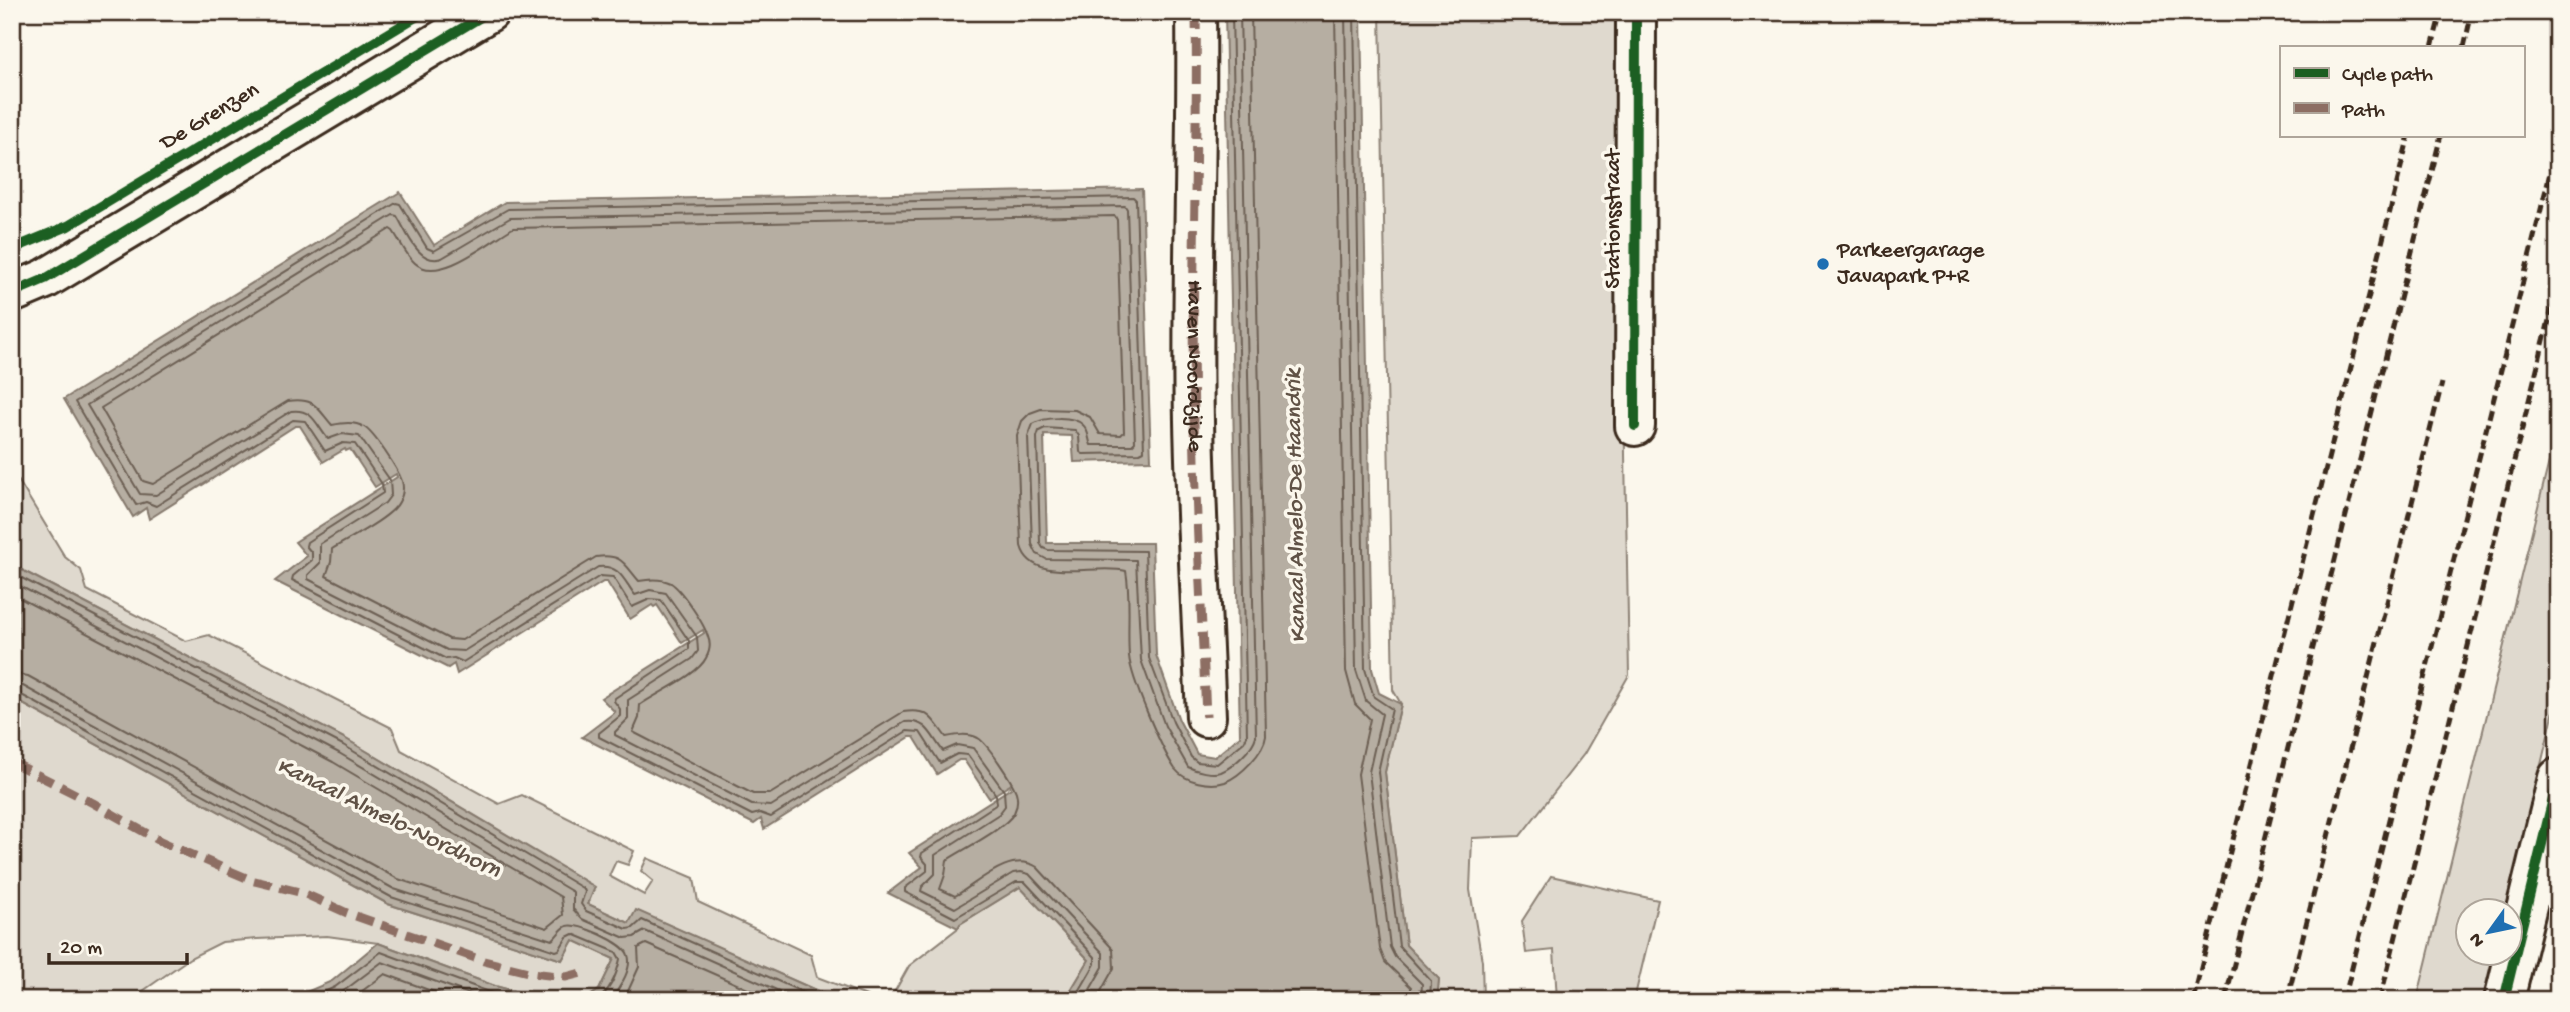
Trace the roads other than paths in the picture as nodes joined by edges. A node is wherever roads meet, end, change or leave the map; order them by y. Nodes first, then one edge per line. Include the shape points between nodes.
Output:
1 (489, 12) edge
2 (1196, 12) edge
3 (1636, 12) edge
4 (12, 293) edge
5 (1635, 426) dead end
6 (1206, 717) dead end
7 (2558, 778) edge
8 (2504, 1000) edge

1 - 4 street via 45,279
2 - 6 street, Haven Noordzijde via 1194,419
3 - 5 street, Stationsstraat
7 - 8 street

